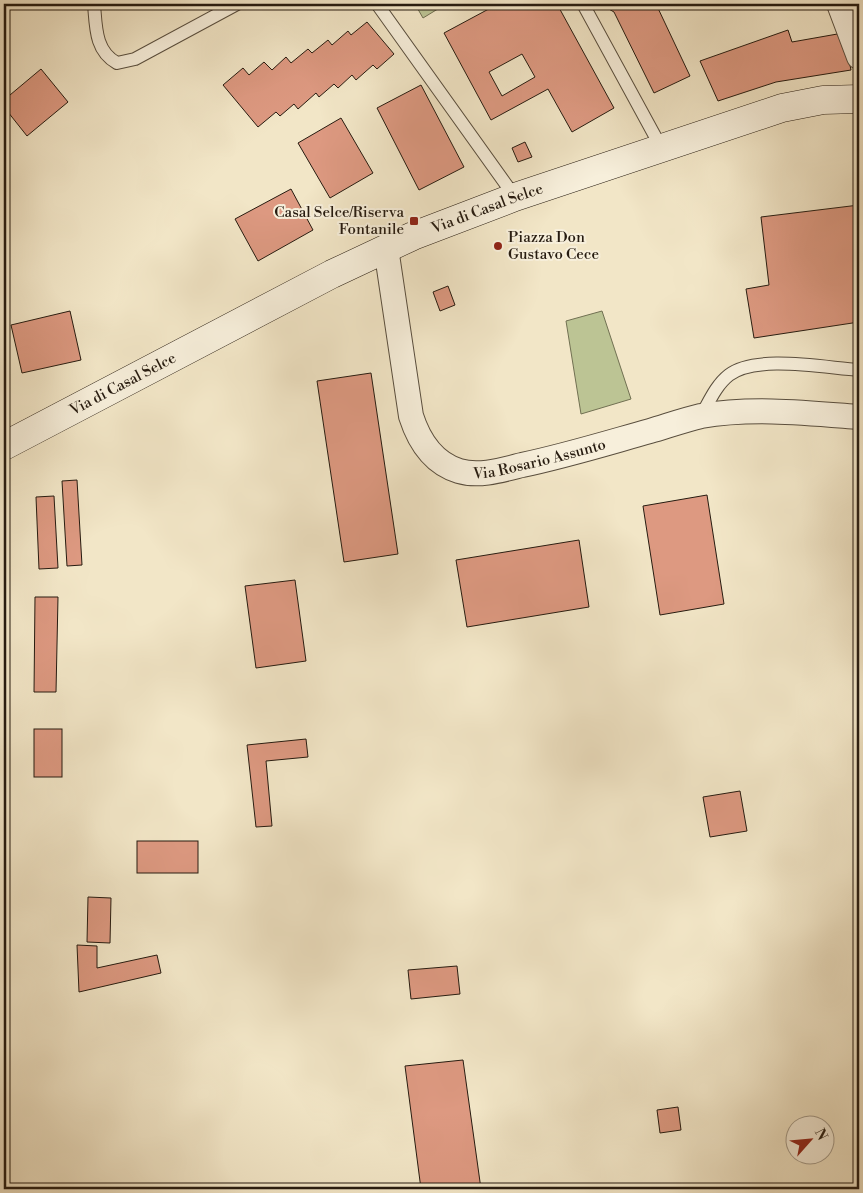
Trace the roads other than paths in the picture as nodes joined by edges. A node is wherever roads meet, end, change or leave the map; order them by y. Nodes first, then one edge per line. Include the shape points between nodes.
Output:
1 (94, 4) edge
2 (237, 4) edge
3 (377, 4) edge
4 (583, 4) edge
5 (839, 4) edge
6 (859, 57) edge
7 (859, 99) edge
8 (662, 149) junction
9 (515, 197) junction
10 (386, 248) junction
11 (859, 370) edge
12 (701, 416) junction
13 (859, 417) edge
14 (4, 446) edge

1 - 2 lane via 99,43 106,56 117,63 134,60
3 - 9 lane
4 - 8 lane
5 - 6 street
7 - 8 main road, Via di Casal Selce via 823,100 782,108
8 - 9 main road, Via di Casal Selce
9 - 10 main road, Via di Casal Selce
10 - 12 street, Via Rosario Assunto via 411,416 424,446 443,463 465,473 489,472 551,459
10 - 14 main road, Via di Casal Selce
11 - 12 lane via 786,364 743,368 721,383
12 - 13 street, Via Rosario Assunto via 770,412

